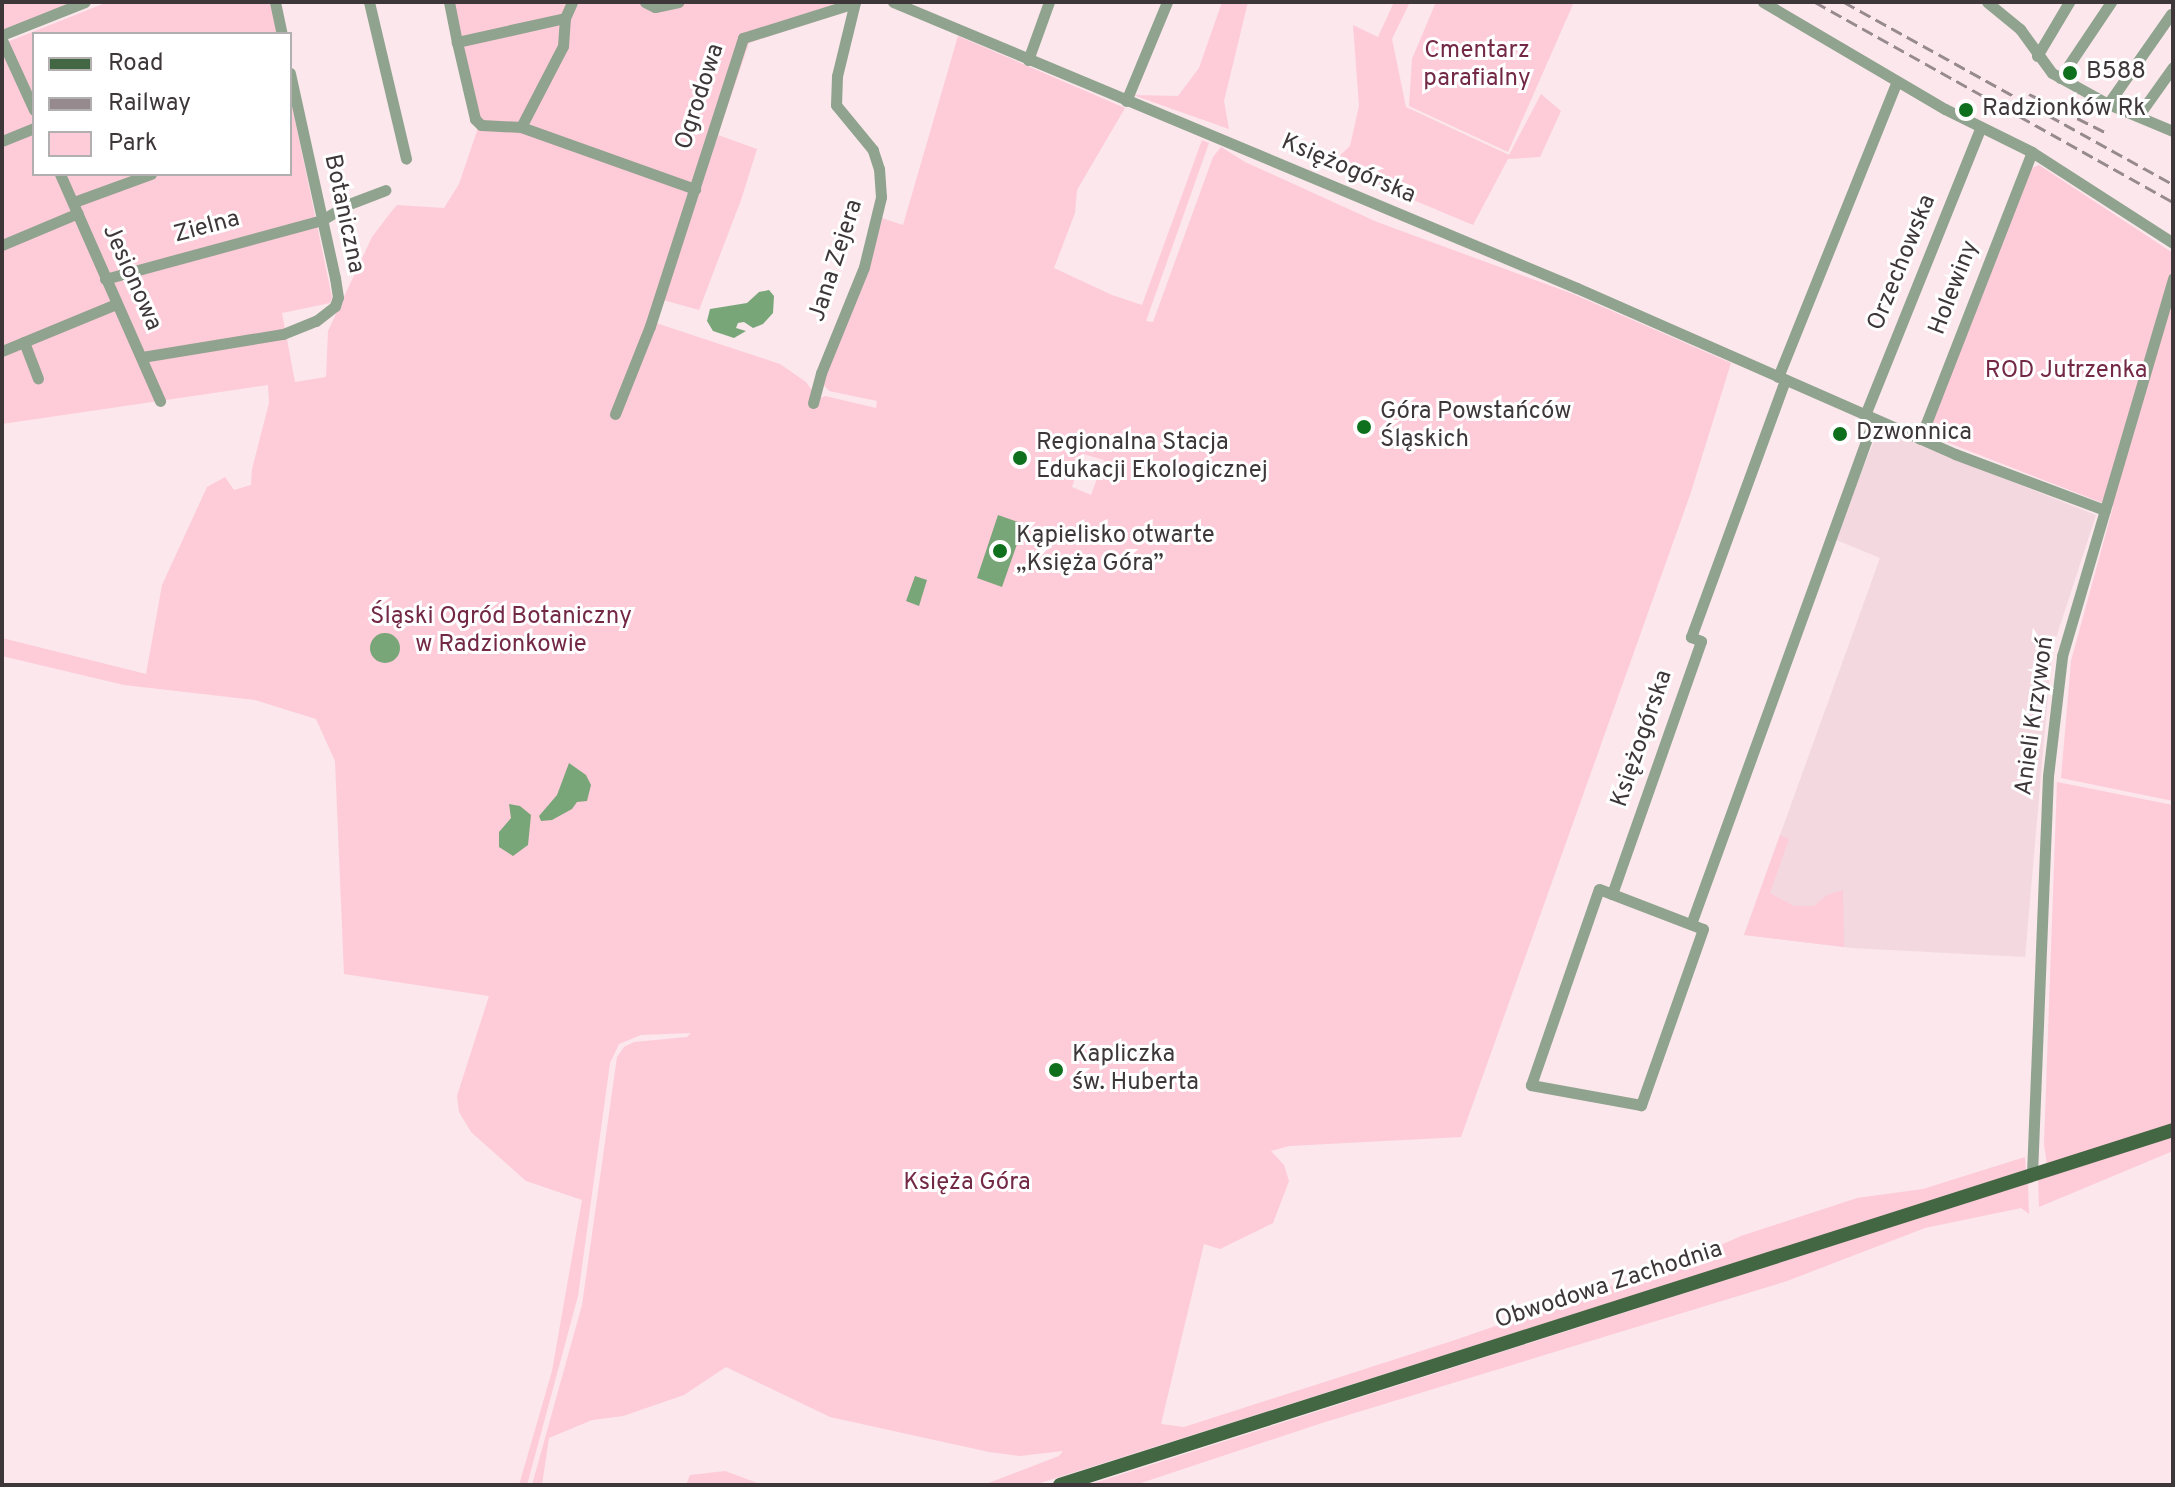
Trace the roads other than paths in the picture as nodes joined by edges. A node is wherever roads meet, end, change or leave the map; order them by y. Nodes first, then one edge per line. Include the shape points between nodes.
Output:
1 (85, 2) edge
2 (275, 2) edge
3 (369, 2) edge
4 (449, 2) edge
5 (572, 2) edge
6 (645, 2) edge
7 (678, 2) edge
8 (893, 2) edge
9 (1049, 2) edge
10 (1167, 2) edge
11 (1763, 2) edge
12 (1987, 2) edge
13 (2069, 2) edge
14 (2111, 2) edge
15 (855, 3) edge
16 (2171, 14) edge
17 (565, 18) junction
18 (282, 32) edge
19 (2, 37) edge
20 (457, 42) junction
21 (2037, 56) junction
22 (1028, 60) junction
23 (2173, 67) edge
24 (2060, 78) junction
25 (1897, 81) junction
26 (292, 93) edge
27 (1126, 101) junction
28 (2108, 104) junction
29 (32, 105) edge
30 (2138, 116) junction
31 (295, 122) edge
32 (521, 127) junction
33 (1981, 127) junction
34 (32, 129) edge
35 (2173, 131) edge
36 (2, 141) edge
37 (2032, 152) junction
38 (406, 159) dead end
39 (61, 176) edge
40 (147, 176) edge
41 (695, 189) junction
42 (385, 190) dead end
43 (76, 208) junction
44 (322, 220) junction
45 (2173, 243) edge
46 (2, 245) edge
47 (2173, 278) edge
48 (105, 279) junction
49 (116, 304) junction
50 (24, 342) junction
51 (2, 351) edge
52 (142, 357) junction
53 (38, 378) dead end
54 (1782, 378) junction
55 (160, 401) dead end
56 (813, 403) dead end
57 (615, 414) dead end
58 (1870, 417) junction
59 (1920, 439) junction
60 (2105, 510) junction
61 (1612, 894) junction
62 (1691, 924) junction
63 (2173, 1130) edge
64 (2032, 1174) junction
65 (1060, 1485) edge

1 - 19 street
2 - 18 street
3 - 38 street
4 - 20 street, Ogrodowa
5 - 17 street
6 - 7 street via 655,7
8 - 22 street, Księżogórska
9 - 22 street
10 - 27 street
11 - 25 street
12 - 21 street via 2020,29
13 - 21 street
14 - 24 street
15 - 41 street, Ogrodowa via 743,38
15 - 56 street, Jana Zejera via 835,98 839,111 873,150 881,197 864,267
16 - 28 street
17 - 20 street
17 - 32 street via 563,46
19 - 29 street
20 - 32 street, Ogrodowa via 475,119 481,125
21 - 24 street
22 - 27 street, Księżogórska
23 - 30 street
24 - 28 street
25 - 33 street
25 - 54 street
26 - 31 street, Botaniczna
27 - 54 street, Księżogórska
28 - 30 street
30 - 35 street
31 - 44 street, Botaniczna
32 - 41 street, Ogrodowa
33 - 37 street
33 - 58 street, Orzechowska
34 - 36 street
37 - 45 street
37 - 59 street, Holewiny
39 - 43 street, Jesionowa
40 - 43 street
41 - 57 street, Ogrodowa
42 - 44 street, Zielna
43 - 46 street
43 - 48 street, Jesionowa
44 - 48 street, Zielna
44 - 52 street, Botaniczna via 337,301 316,321 283,334
47 - 60 street, Anieli Krzywoń
48 - 49 street, Jesionowa
49 - 50 street
49 - 52 street, Jesionowa
50 - 51 street
50 - 53 street
52 - 55 street, Jesionowa
54 - 58 street, Księżogórska
54 - 61 street, Księżogórska via 1691,637 1701,641
58 - 59 street, Księżogórska
58 - 62 street, Księżogórska
59 - 60 street, Księżogórska
60 - 64 street, Anieli Krzywoń via 2062,656 2048,776
61 - 62 street
61 - 62 street, Księżogórska via 1599,889 1531,1085 1641,1105 1703,929
63 - 64 main road, Obwodowa Zachodnia
64 - 65 main road, Obwodowa Zachodnia

